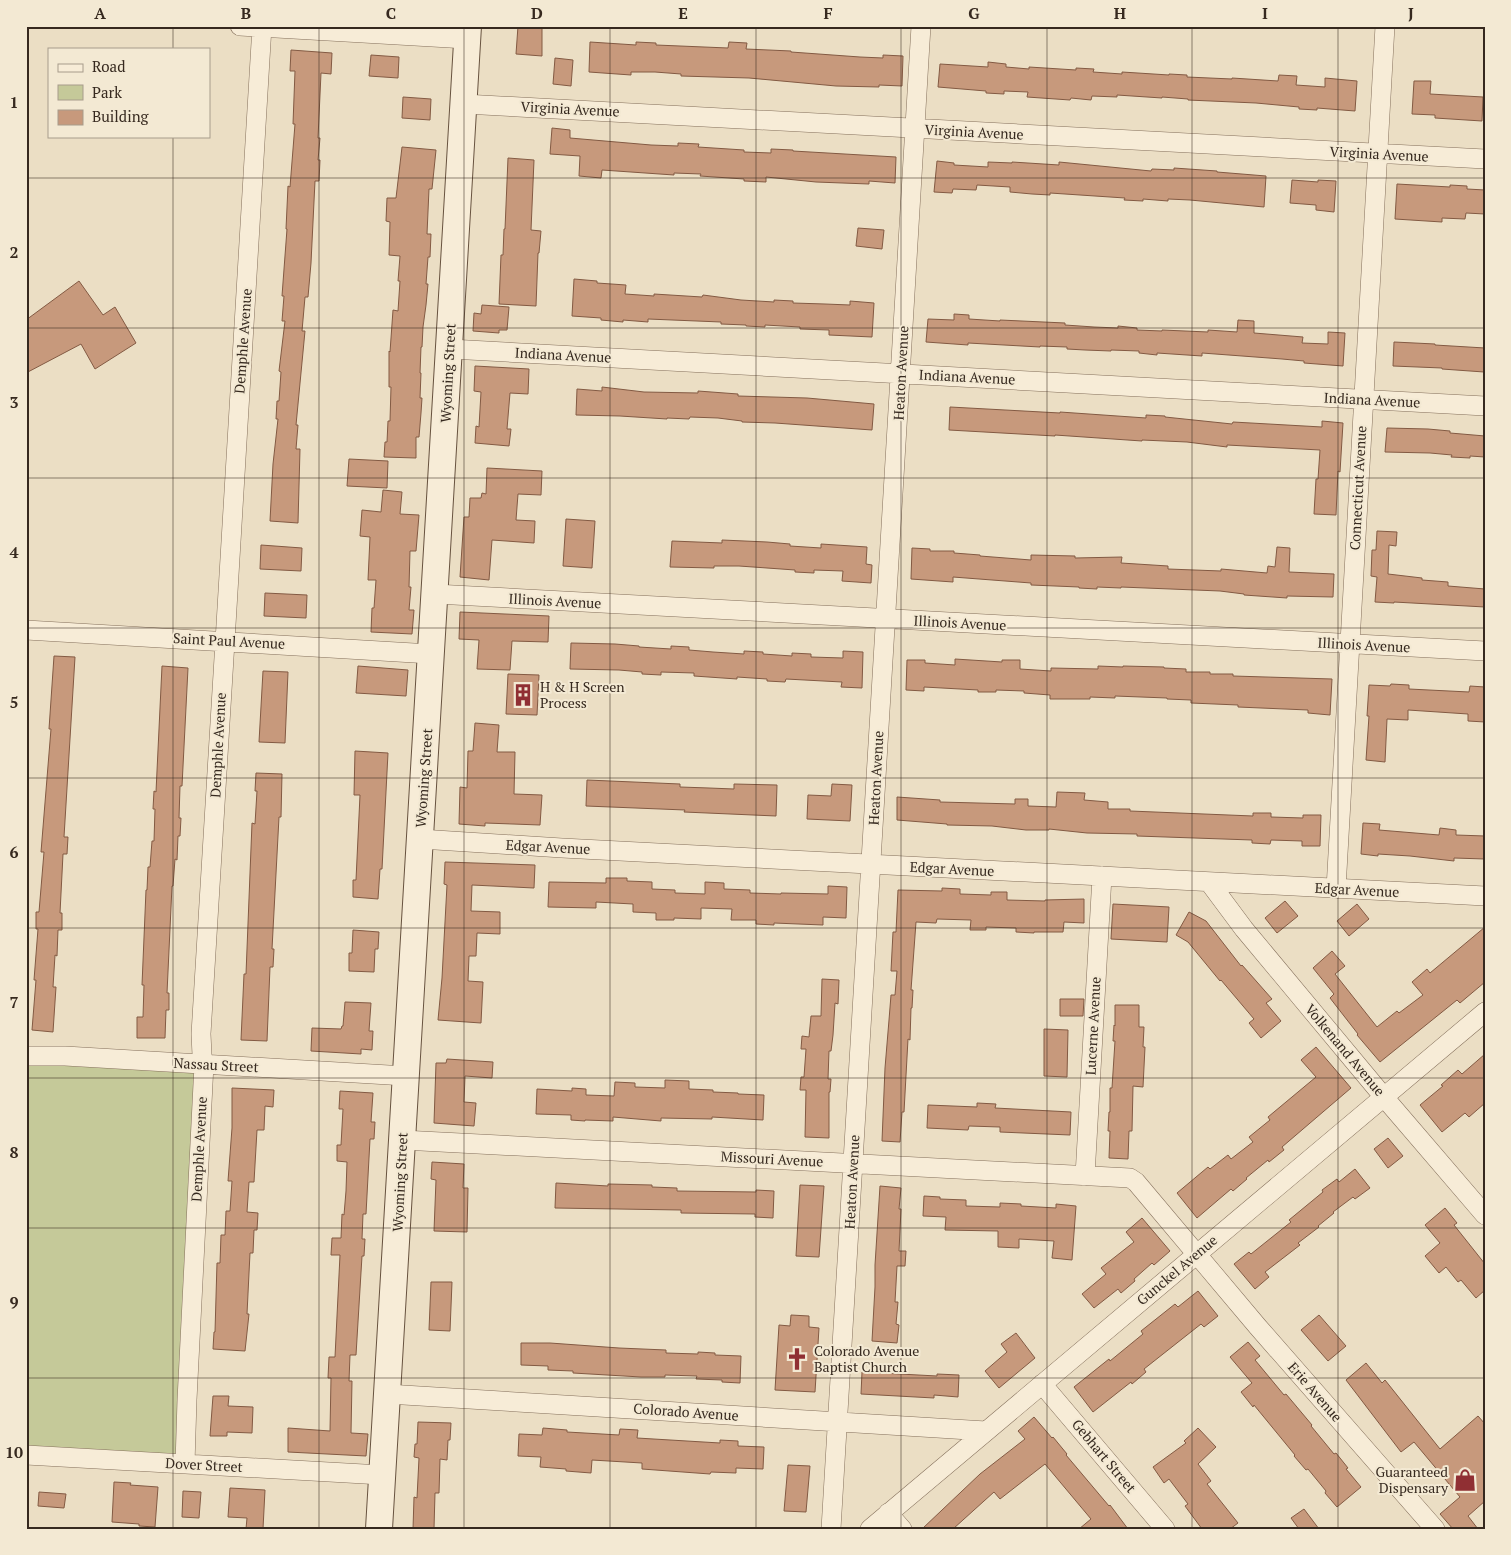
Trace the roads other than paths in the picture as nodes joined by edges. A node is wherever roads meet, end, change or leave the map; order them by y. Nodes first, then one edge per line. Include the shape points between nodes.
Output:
1 (240, 26) edge
2 (921, 26) edge
3 (1385, 26) edge
4 (262, 27) edge
5 (468, 33) edge
6 (464, 104) junction
7 (916, 128) junction
8 (1377, 154) junction
9 (1485, 160) edge
10 (450, 349) junction
11 (901, 374) junction
12 (1364, 400) junction
13 (1485, 406) edge
14 (435, 594) junction
15 (886, 618) junction
16 (26, 630) edge
17 (224, 641) junction
18 (1350, 644) junction
19 (1485, 651) edge
20 (432, 654) junction
21 (420, 840) junction
22 (871, 864) junction
23 (1102, 876) junction
24 (1209, 882) junction
25 (1336, 889) junction
26 (1485, 896) edge
27 (1485, 1012) edge
28 (26, 1056) edge
29 (204, 1064) junction
30 (406, 1076) junction
31 (1383, 1096) junction
32 (402, 1140) junction
33 (854, 1164) junction
34 (1085, 1176) junction
35 (1485, 1216) edge
36 (1196, 1254) junction
37 (1042, 1384) junction
38 (387, 1394) junction
39 (838, 1422) junction
40 (986, 1430) junction
41 (26, 1455) edge
42 (185, 1464) junction
43 (382, 1475) junction
44 (888, 1513) junction
45 (379, 1529) edge
46 (831, 1529) edge
47 (870, 1529) edge
48 (902, 1529) edge
49 (1165, 1529) edge
50 (1435, 1529) edge

1 - 4 street
2 - 7 street, Heaton Avenue
3 - 8 street, Connecticut Avenue
4 - 5 street
4 - 17 street, Demphle Avenue
5 - 6 street, Wyoming Street
6 - 7 street, Virginia Avenue
6 - 10 street, Wyoming Street
7 - 8 street, Virginia Avenue
7 - 11 street, Heaton Avenue
8 - 9 street, Virginia Avenue
8 - 12 street, Connecticut Avenue
10 - 11 street, Indiana Avenue
10 - 14 street, Wyoming Street
11 - 12 street, Indiana Avenue
11 - 15 street, Heaton Avenue
12 - 13 street, Indiana Avenue
12 - 18 street, Connecticut Avenue
14 - 15 street, Illinois Avenue
14 - 20 street, Wyoming Street
15 - 18 street, Illinois Avenue
15 - 22 street, Heaton Avenue
16 - 17 street, Saint Paul Avenue
17 - 20 street, Saint Paul Avenue
17 - 29 street, Demphle Avenue via 201,1034
18 - 19 street, Illinois Avenue
18 - 25 street, Connecticut Avenue
20 - 21 street, Wyoming Street
21 - 22 street, Edgar Avenue
21 - 30 street, Wyoming Street
22 - 23 street, Edgar Avenue
22 - 33 street, Heaton Avenue
23 - 24 street, Edgar Avenue
23 - 34 street, Lucerne Avenue
24 - 25 street, Edgar Avenue
24 - 31 street, Volkenand Avenue
25 - 26 street, Edgar Avenue
27 - 31 street, Gunckel Avenue
28 - 29 street, Nassau Street
29 - 30 street, Nassau Street
29 - 42 street, Demphle Avenue
30 - 32 street, Wyoming Street
31 - 35 street, Volkenand Avenue
31 - 36 street, Gunckel Avenue
32 - 33 street, Missouri Avenue
32 - 38 street, Wyoming Street
33 - 34 street, Missouri Avenue
33 - 39 street, Heaton Avenue
34 - 36 street, Missouri Avenue via 1130,1178 1136,1182
36 - 37 street, Gunckel Avenue
36 - 50 street, Erie Avenue
37 - 40 street, Gunckel Avenue
37 - 49 street, Gebhart Street
38 - 39 street, Colorado Avenue
38 - 43 street, Wyoming Street
39 - 40 street, Colorado Avenue
39 - 46 street, Heaton Avenue
40 - 44 street, Gunckel Avenue
41 - 42 street, Dover Street
42 - 43 street, Dover Street
43 - 45 street, Wyoming Street
44 - 47 street, Gunckel Avenue
44 - 48 street

